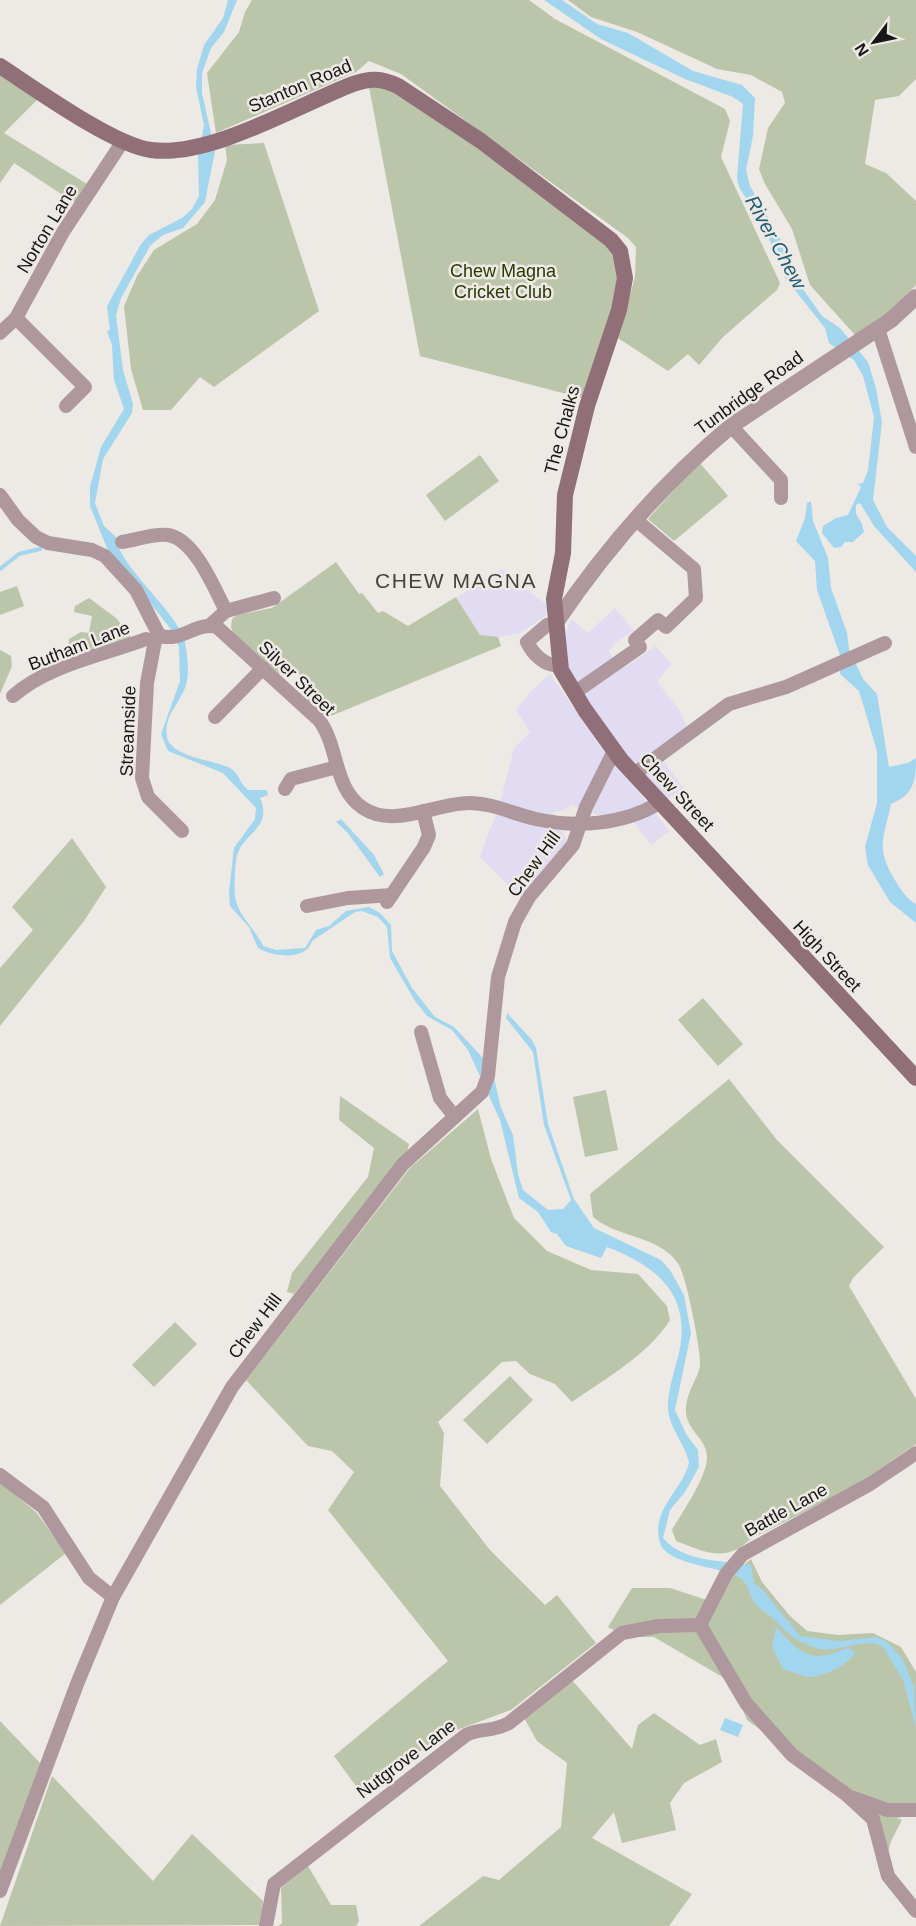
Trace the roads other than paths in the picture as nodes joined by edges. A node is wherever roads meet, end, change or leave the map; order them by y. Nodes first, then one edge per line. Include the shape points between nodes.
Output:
1 (0, 66) edge
2 (123, 141) junction
3 (620, 251) joint
4 (916, 298) edge
5 (16, 318) junction
6 (878, 329) junction
7 (0, 333) edge
8 (66, 406) dead end
9 (731, 426) junction
10 (916, 447) edge
11 (0, 495) edge
12 (781, 498) dead end
13 (635, 519) junction
14 (122, 542) dead end
15 (274, 598) dead end
16 (226, 611) junction
17 (555, 624) junction
18 (210, 625) junction
19 (168, 637) junction
20 (885, 643) dead end
21 (560, 665) junction
22 (263, 668) junction
23 (574, 693) junction
24 (216, 694) dead end
25 (13, 696) dead end
26 (227, 705) junction
27 (215, 717) dead end
28 (614, 751) junction
29 (337, 767) junction
30 (634, 774) junction
31 (285, 789) dead end
32 (659, 803) junction
33 (423, 811) junction
34 (581, 823) junction
35 (182, 831) dead end
36 (714, 858) joint
37 (307, 906) dead end
38 (421, 1032) dead end
39 (426, 1048) junction
40 (411, 1052) dead end
41 (916, 1078) edge
42 (455, 1117) junction
43 (916, 1453) edge
44 (0, 1475) edge
45 (113, 1597) junction
46 (700, 1625) junction
47 (847, 1795) junction
48 (916, 1810) edge
49 (0, 1891) edge
50 (916, 1911) edge
51 (266, 1926) edge

1 - 2 main road, Stanton Road
2 - 3 main road, Stanton Road via 151,150 176,150 264,124 353,84 383,79 481,141 601,231
2 - 5 street, Norton Lane via 63,232
3 - 17 main road, The Chalks via 625,278 619,310 587,406 565,495 564,553 554,599
4 - 6 street, Tunbridge Road
5 - 7 street, Norton Lane
5 - 8 street via 85,387
6 - 9 street, Tunbridge Road
6 - 10 street
9 - 12 street via 781,480
9 - 13 street, Tunbridge Road
11 - 19 street via 36,537 105,556 136,590
13 - 17 street, Tunbridge Road
13 - 23 street via 694,569 696,598 666,627 658,620 635,640 640,647
14 - 16 street via 169,535 184,542 200,561
15 - 16 street
16 - 18 street
17 - 21 main road, The Chalks
17 - 21 street via 547,625 527,642 544,662
18 - 19 street
18 - 22 street, Silver Street
19 - 25 street, Butham Lane via 146,639 62,669
19 - 35 street, Streamside via 147,683 142,778 161,821
20 - 30 street via 786,687 729,704
21 - 23 main road, The Chalks
22 - 26 street
22 - 29 street, Silver Street via 319,720
23 - 28 main road, Chew Street
24 - 26 street
26 - 27 street
28 - 30 main road, Chew Street
28 - 34 street, Chew Hill
29 - 31 street via 291,778
29 - 33 street, Silver Street via 352,799 374,814
30 - 32 main road, Chew Street
32 - 34 street, Silver Street via 593,825
32 - 36 main road, Chew Street
33 - 34 street, Silver Street via 478,803 536,819
33 - 37 street via 429,834 390,899 348,898
34 - 42 street, Chew Hill via 567,855 530,897 515,922 498,977 488,1076 476,1099
36 - 41 main road, High Street via 785,940
38 - 39 street
39 - 40 street
39 - 42 street via 440,1098
42 - 45 street, Chew Hill via 403,1164 232,1387
43 - 46 street, Battle Lane via 870,1484 743,1554 726,1574
44 - 45 street via 43,1507 89,1578
45 - 49 street, Chew Hill
46 - 47 street via 746,1703 792,1755
46 - 51 street, Nutgrove Lane via 659,1626 622,1633 509,1723 497,1730 466,1735 274,1884
47 - 48 street via 887,1810
47 - 50 street via 873,1819 888,1876

